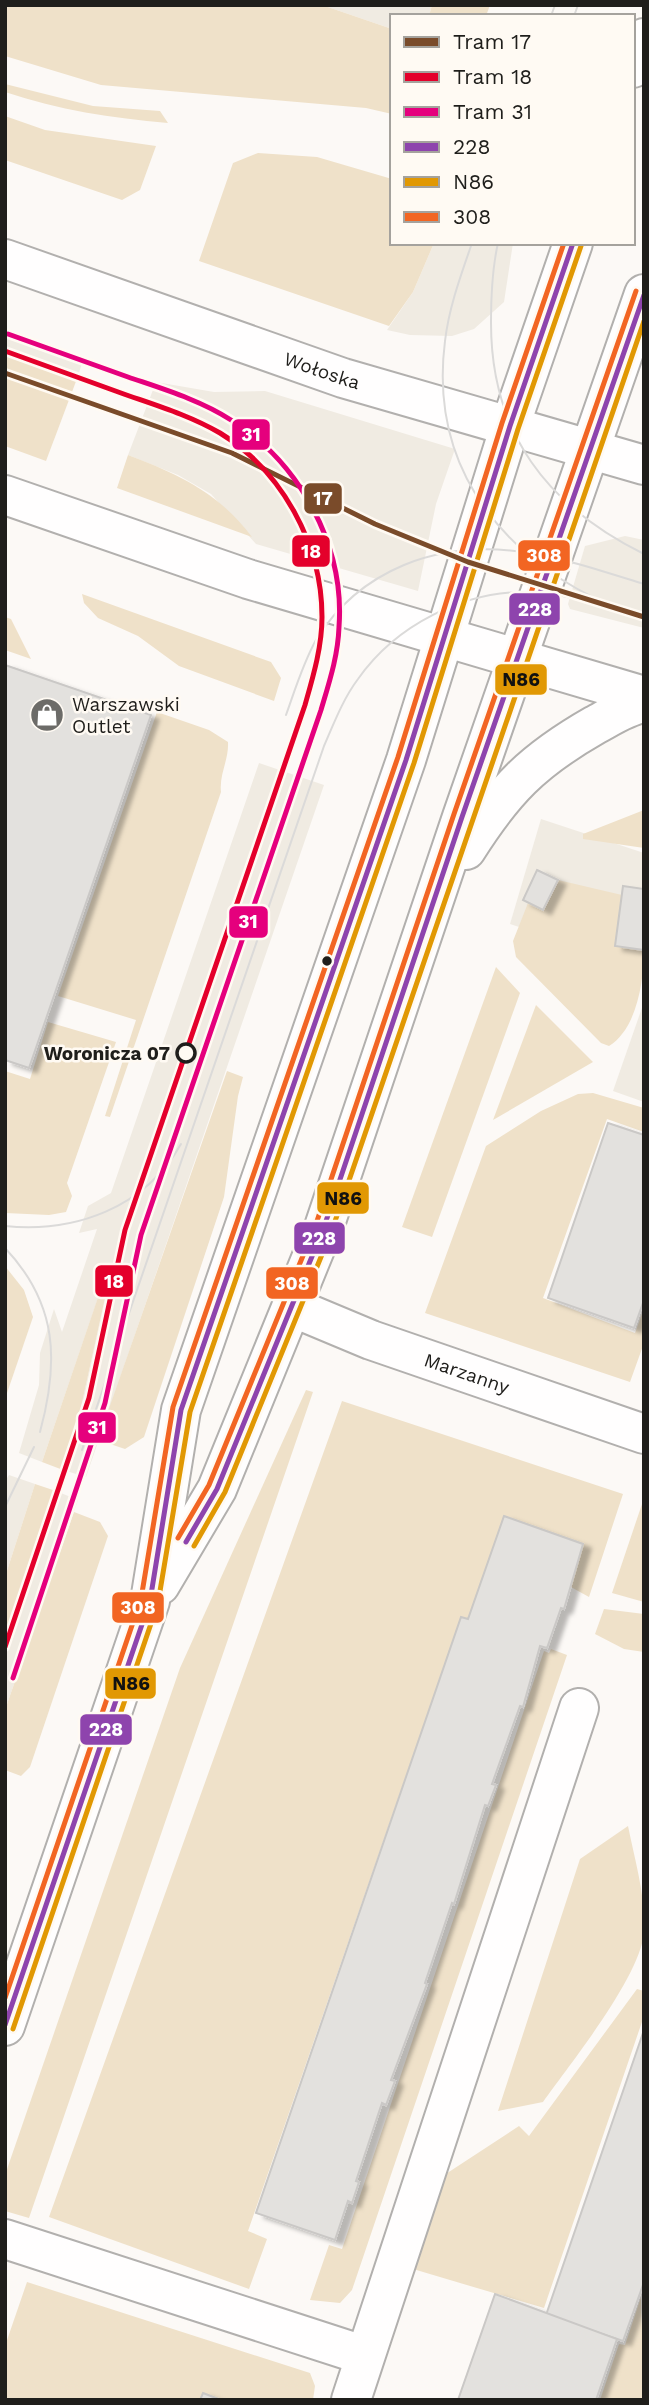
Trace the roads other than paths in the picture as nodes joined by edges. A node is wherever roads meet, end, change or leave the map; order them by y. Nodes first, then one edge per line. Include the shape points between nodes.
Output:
1 (644, 38) edge
2 (635, 63) edge
3 (572, 245) edge
4 (5, 259) edge
5 (644, 294) edge
6 (510, 426) junction
7 (590, 449) junction
8 (644, 465) edge
9 (5, 495) edge
10 (444, 638) junction
11 (518, 659) junction
12 (644, 696) edge
13 (644, 703) edge
14 (433, 902) junction
15 (292, 1307) junction
16 (644, 1434) edge
17 (150, 1601) junction
18 (579, 1708) dead end
19 (5, 2026) edge
20 (5, 2239) edge
21 (363, 2355) junction
22 (351, 2400) edge

1 - 2 street
3 - 6 street
4 - 6 street, Wołoska via 343,378
5 - 7 street
6 - 7 street, Wołoska
6 - 10 street
7 - 8 street, Wołoska
7 - 11 street
9 - 10 street via 248,579
10 - 11 street
10 - 17 street via 181,1410
11 - 12 street
11 - 14 street
13 - 14 street via 620,711 562,744 513,783
14 - 15 street via 324,1227
15 - 16 street, Marzanny via 371,1340
15 - 17 street via 217,1489
17 - 19 street
18 - 21 street
20 - 21 street
21 - 22 street

